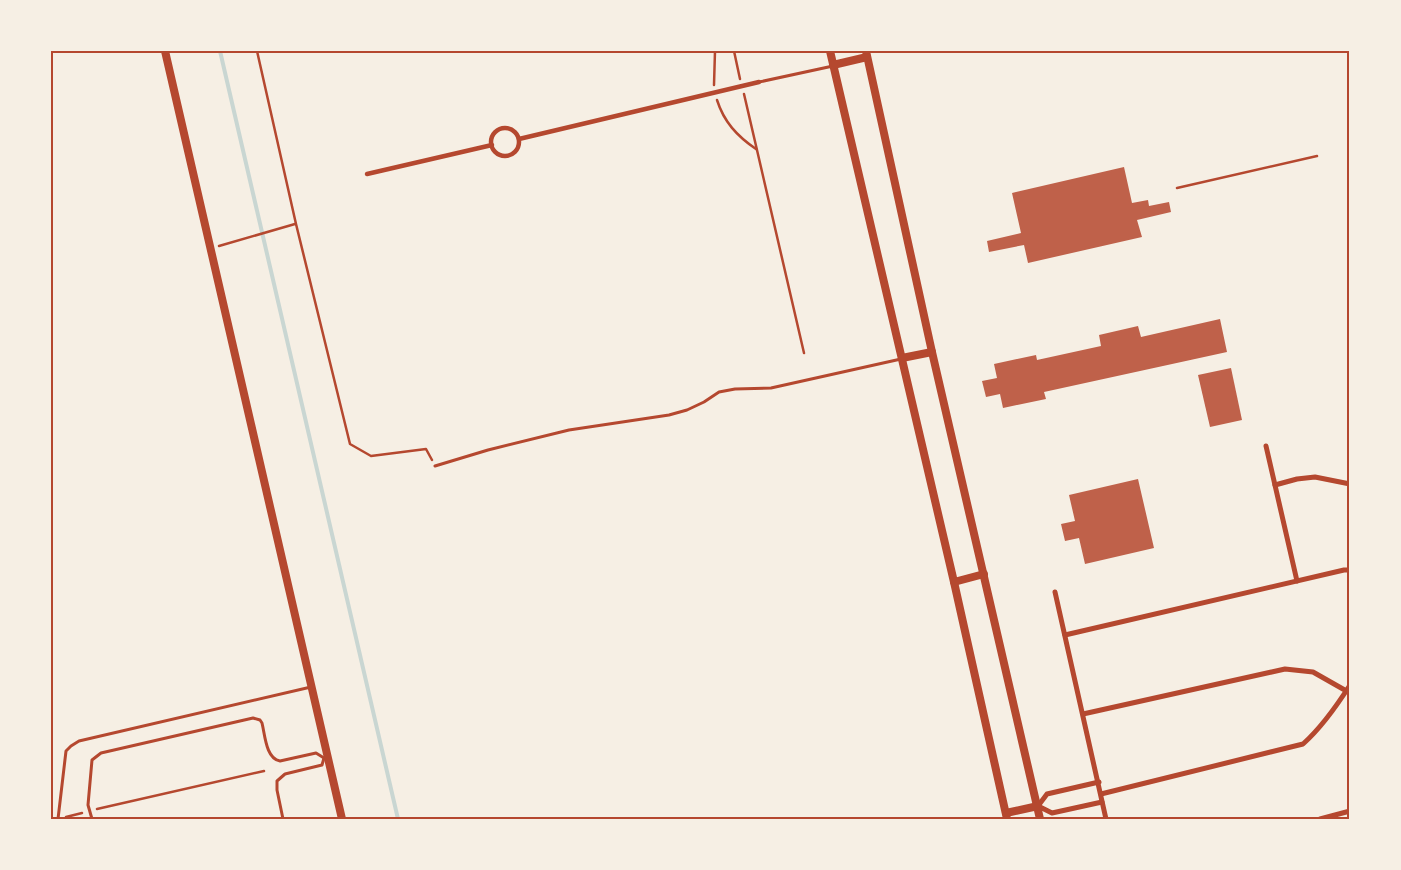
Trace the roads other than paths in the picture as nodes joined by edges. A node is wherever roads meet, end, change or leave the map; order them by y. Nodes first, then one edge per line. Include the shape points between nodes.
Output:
1 (164, 51) edge
2 (830, 51) edge
3 (866, 54) edge
4 (834, 65) junction
5 (759, 82) joint
6 (519, 139) junction
7 (492, 145) junction
8 (367, 174) dead end
9 (932, 352) junction
10 (902, 358) junction
11 (1266, 446) dead end
12 (435, 466) road end
13 (1275, 484) junction
14 (1350, 484) edge
15 (1350, 570) edge
16 (984, 574) junction
17 (1296, 581) junction
18 (954, 582) junction
19 (1055, 592) dead end
20 (1065, 635) junction
21 (1350, 685) edge
22 (312, 687) junction
23 (1348, 692) edge
24 (1083, 714) junction
25 (326, 758) junction
26 (1099, 782) junction
27 (1101, 794) junction
28 (1102, 802) junction
29 (1038, 806) junction
30 (1350, 811) edge
31 (1006, 816) edge
32 (58, 818) edge
33 (92, 819) edge
34 (283, 819) edge
35 (342, 819) edge
36 (1040, 819) edge
37 (1106, 819) edge
38 (1320, 819) edge

1 - 22 street
2 - 4 street
3 - 4 street
3 - 9 street
4 - 5 lane
4 - 10 street
5 - 6 street
6 - 7 street via 514,131 505,129 496,132
6 - 7 street via 516,152 508,156 499,155
7 - 8 street
9 - 10 street
9 - 16 street
10 - 12 lane via 771,388 719,392 687,410 669,415 569,430
10 - 18 street
11 - 13 street
13 - 14 street via 1315,477
13 - 17 street
15 - 17 street
16 - 18 street
16 - 29 street
17 - 20 street
18 - 31 street
19 - 20 street
20 - 24 street
21 - 23 street
22 - 25 street
22 - 32 lane via 79,741 66,751
23 - 24 street via 1313,672 1285,669
23 - 27 street via 1303,744
24 - 26 street
25 - 33 lane via 316,753 274,760 268,750 262,723 253,718 101,753 92,760 88,811
25 - 34 lane via 322,765 285,774 277,781
25 - 35 street
26 - 27 street
26 - 29 street via 1047,794
27 - 28 street
28 - 29 street via 1052,813
28 - 37 street
29 - 31 street
29 - 36 street
30 - 38 street

